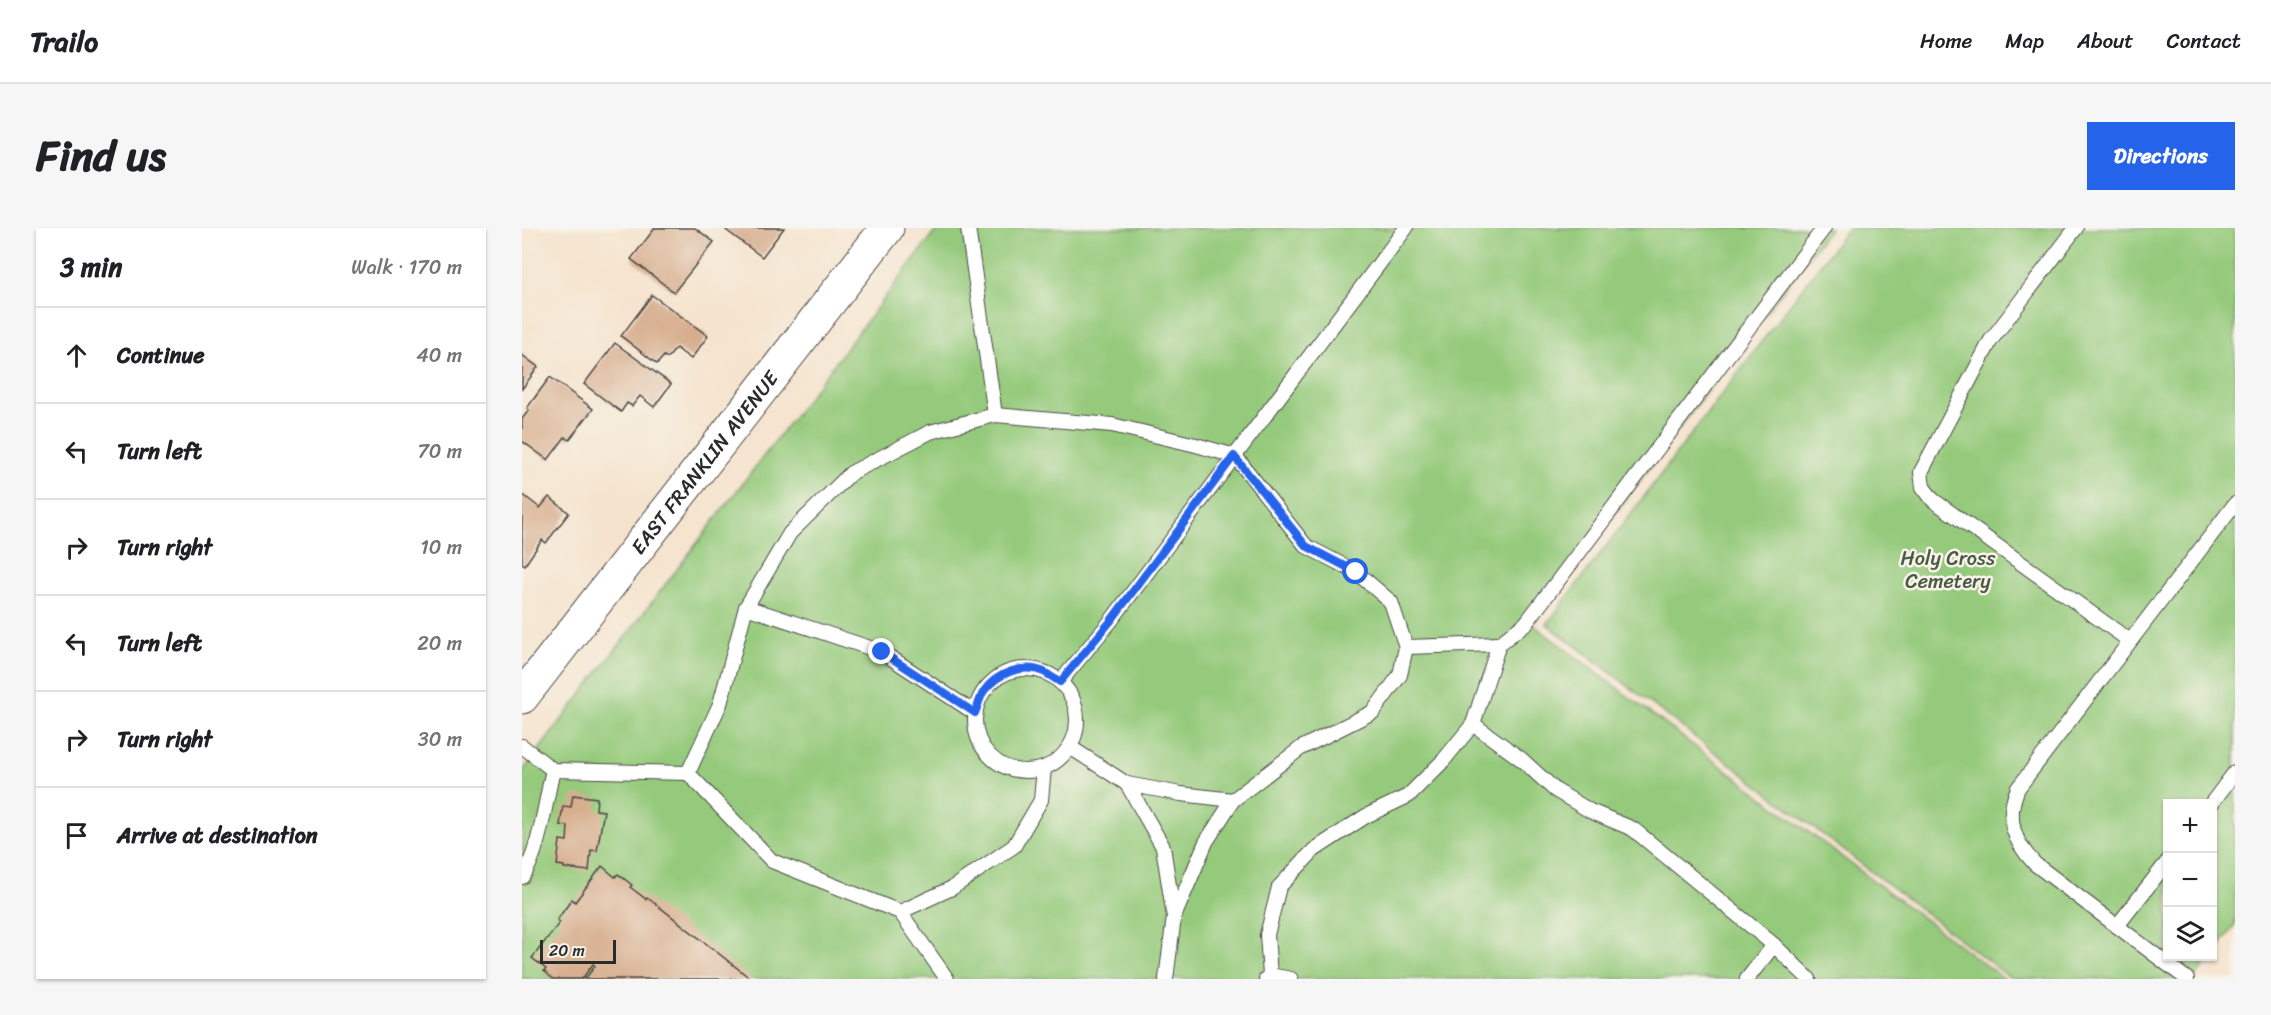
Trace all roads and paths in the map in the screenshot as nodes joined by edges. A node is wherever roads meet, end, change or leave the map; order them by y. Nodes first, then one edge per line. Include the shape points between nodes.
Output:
1 (887, 228) edge
2 (968, 228) edge
3 (1406, 228) edge
4 (1824, 228) edge
5 (2076, 228) edge
6 (995, 415) junction
7 (1234, 456) junction
8 (2235, 504) edge
9 (746, 608) junction
10 (2130, 641) junction
11 (1499, 644) junction
12 (1406, 647) junction
13 (1060, 682) junction
14 (522, 697) edge
15 (975, 713) junction
16 (1473, 724) junction
17 (522, 746) edge
18 (1070, 747) junction
19 (1044, 768) junction
20 (553, 770) junction
21 (2235, 772) edge
22 (688, 773) junction
23 (1127, 783) junction
24 (2215, 799) edge
25 (1233, 800) junction
26 (2163, 867) edge
27 (522, 877) edge
28 (900, 912) junction
29 (1174, 917) junction
30 (2117, 926) junction
31 (1774, 945) junction
32 (1268, 977) edge
33 (947, 979) edge
34 (1166, 979) edge
35 (1291, 979) edge
36 (1747, 979) edge
37 (1809, 979) edge
38 (2187, 979) edge

1 - 14 street, EAST FRANKLIN AVENUE
2 - 6 lane
3 - 7 lane
4 - 11 lane via 1526,623
5 - 10 lane via 1991,340 1921,472 1923,487 1933,500
6 - 7 lane via 1112,425
6 - 9 lane via 930,432 851,473 790,533
7 - 12 lane via 1306,546 1356,572 1391,602
7 - 13 lane via 1110,622
8 - 10 lane
9 - 15 lane via 882,652
9 - 22 lane via 720,704
10 - 30 lane via 2012,801 2014,835 2023,851
11 - 12 lane
11 - 16 lane
12 - 25 lane via 1400,675 1373,712 1301,748
13 - 15 lane via 1043,672 1013,670 983,692
13 - 18 lane via 1071,695 1076,711
15 - 19 lane via 977,739 989,756 1008,769 1027,772
16 - 31 lane via 1555,790 1590,811 1633,829
16 - 32 lane via 1408,796 1366,816 1314,850 1280,887 1267,935
17 - 20 lane
18 - 19 lane
18 - 23 lane
19 - 28 lane via 1041,800 1014,846 952,888
20 - 22 lane
20 - 27 lane via 537,838
21 - 24 lane
22 - 28 lane via 772,861
23 - 25 lane
23 - 29 lane via 1163,847
25 - 29 lane via 1206,842
26 - 30 lane
28 - 33 lane
29 - 34 lane
30 - 38 lane
31 - 36 lane
31 - 37 lane
32 - 35 lane

